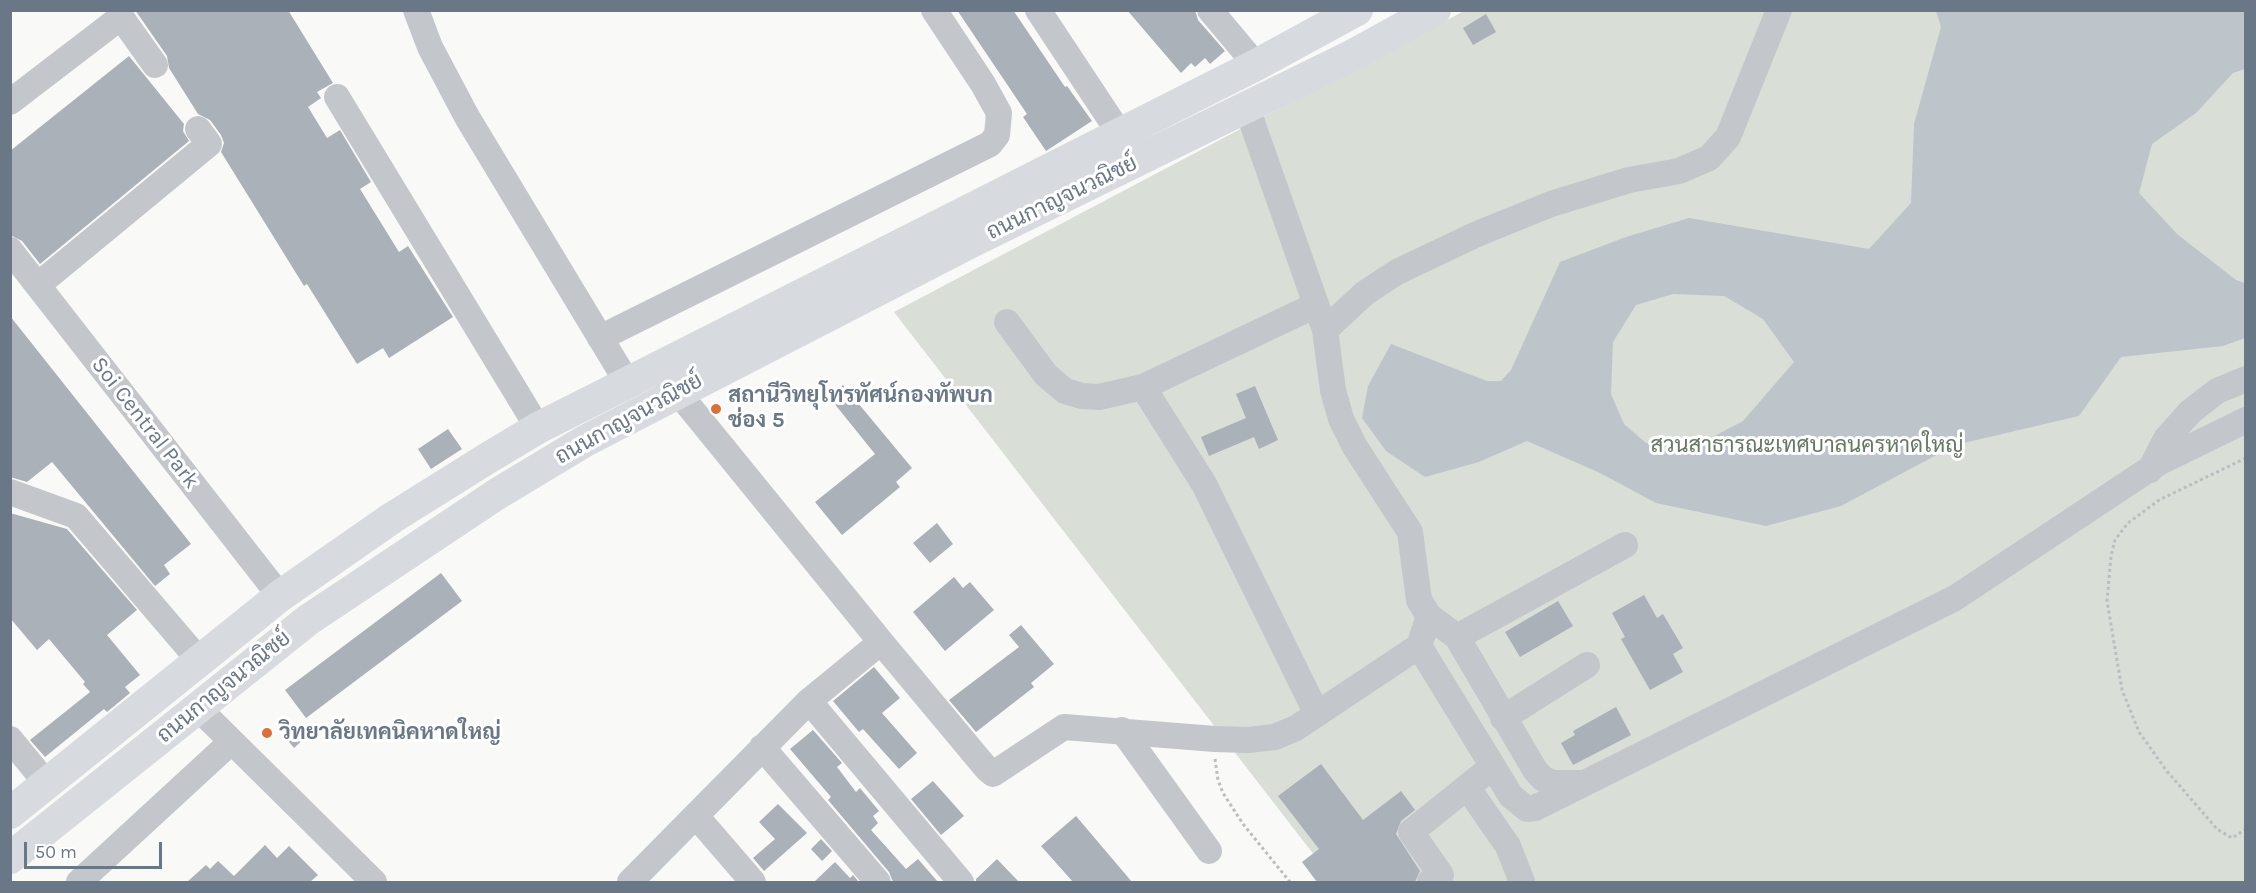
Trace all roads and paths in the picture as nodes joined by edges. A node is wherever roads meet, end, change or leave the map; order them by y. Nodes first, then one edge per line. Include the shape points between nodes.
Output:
1 (416, 10) edge
2 (934, 10) edge
3 (1038, 10) edge
4 (1210, 10) edge
5 (1357, 10) edge
6 (1435, 10) edge
7 (1779, 10) edge
8 (155, 65) dead end
9 (1256, 65) junction
10 (337, 97) dead end
11 (10, 102) edge
12 (1247, 108) junction
13 (198, 129) dead end
14 (1120, 134) junction
15 (10, 250) edge
16 (38, 285) junction
17 (1316, 305) junction
18 (1007, 322) dead end
19 (1324, 330) junction
20 (600, 338) junction
21 (657, 367) junction
22 (2246, 379) edge
23 (627, 382) junction
24 (1143, 387) junction
25 (677, 392) junction
26 (2246, 420) edge
27 (538, 428) junction
28 (2246, 458) edge
29 (2150, 470) junction
30 (10, 492) edge
31 (1625, 545) dead end
32 (280, 596) junction
33 (1429, 616) junction
34 (1457, 636) junction
35 (881, 642) junction
36 (1419, 646) junction
37 (199, 660) junction
38 (1587, 665) dead end
39 (809, 701) junction
40 (198, 708) junction
41 (1317, 714) junction
42 (1503, 718) junction
43 (1122, 730) junction
44 (10, 739) edge
45 (1215, 739) junction
46 (231, 742) junction
47 (762, 747) junction
48 (1492, 767) junction
49 (1582, 783) junction
50 (47, 784) junction
51 (1467, 787) junction
52 (10, 813) edge
53 (696, 816) junction
54 (2246, 829) edge
55 (1209, 851) dead end
56 (10, 858) edge
57 (80, 882) edge
58 (374, 882) edge
59 (630, 882) edge
60 (753, 882) edge
61 (878, 882) edge
62 (961, 882) edge
63 (1290, 882) edge
64 (1430, 882) edge
65 (1522, 882) edge

1 - 20 street via 430,47 467,117
2 - 20 street via 999,113 997,135 990,144
3 - 14 street
4 - 9 street
5 - 9 main road, ถนนกาญจนวณิชย์
6 - 12 main road, ถนนกาญจนวณิชย์
7 - 19 street via 1728,137 1709,158 1679,171 1629,180 1551,204 1477,234 1396,272 1365,293
8 - 11 street via 121,17
9 - 14 main road, ถนนกาญจนวณิชย์
10 - 27 street
12 - 17 street
12 - 25 main road, ถนนกาญจนวณิชย์
13 - 16 street via 209,144
14 - 21 main road, ถนนกาญจนวณิชย์
15 - 16 street, Soi Central Park
16 - 32 street, Soi Central Park
17 - 19 street
17 - 24 street
18 - 24 street via 1046,375 1065,390 1099,397
19 - 33 street via 1341,419 1410,532 1419,600
20 - 23 street
21 - 23 main road, ถนนกาญจนวณิชย์
21 - 25 street
22 - 29 street via 2217,391 2190,412 2166,439
23 - 27 main road, ถนนกาญจนวณิชย์
24 - 41 street via 1204,483
25 - 35 street
25 - 40 main road, ถนนกาญจนวณิชย์ via 516,482 371,576 308,620
26 - 29 street
27 - 32 main road, ถนนกาญจนวณิชย์ via 401,512
28 - 54 path via 2158,500 2128,523 2115,540 2107,601 2121,690 2139,732 2217,829 2232,838
29 - 49 street via 1955,598 1732,712
30 - 37 street via 76,516
31 - 34 street
32 - 37 main road, ถนนกาญจนวณิชย์
33 - 34 street
33 - 36 street
34 - 42 street
35 - 39 street
35 - 43 street via 993,774 1064,727
36 - 41 street
36 - 48 street
37 - 50 main road, ถนนกาญจนวณิชย์
38 - 42 street
39 - 47 street
39 - 62 street
40 - 46 street
40 - 56 main road, ถนนกาญจนวณิชย์
41 - 45 street via 1275,737
42 - 49 street via 1542,778 1553,783
43 - 45 street
43 - 55 street
44 - 50 street
45 - 63 path via 1217,773 1223,793
46 - 57 street
46 - 58 street
47 - 53 street
47 - 61 street
48 - 49 street via 1511,796 1527,808 1544,805
48 - 51 street
50 - 52 main road, ถนนกาญจนวณิชย์
51 - 64 street via 1411,832 1441,874
51 - 65 street via 1508,846
53 - 59 street
53 - 60 street

